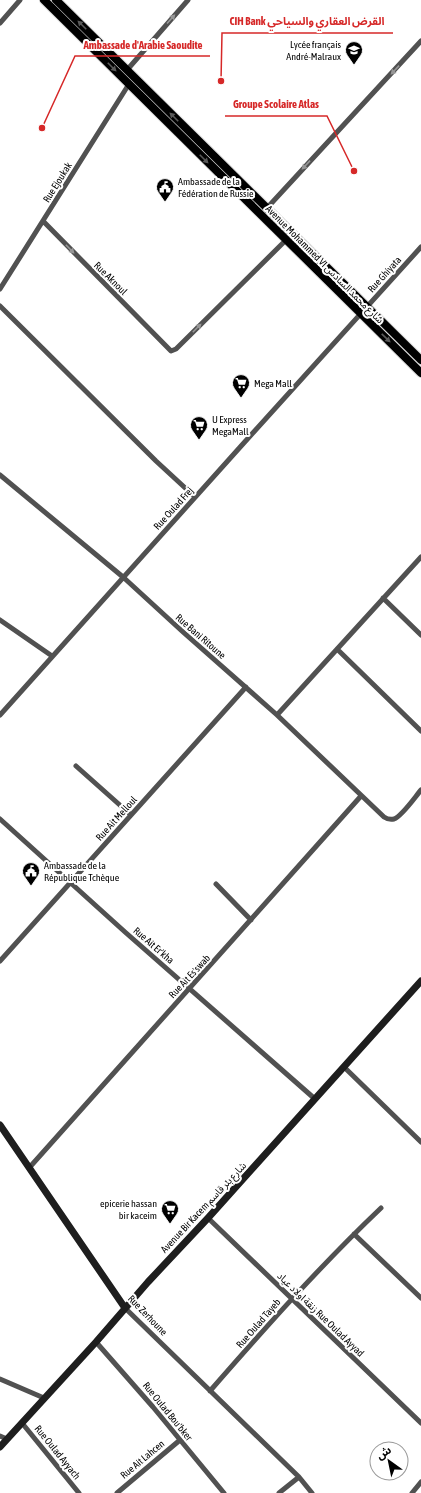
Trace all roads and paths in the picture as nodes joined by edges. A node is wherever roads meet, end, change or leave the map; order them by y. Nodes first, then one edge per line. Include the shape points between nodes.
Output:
1 (20, 0) edge
2 (44, 0) edge
3 (56, 0) edge
4 (188, 0) edge
5 (0, 23) edge
6 (421, 41) edge
7 (127, 70) junction
8 (129, 84) junction
9 (267, 208) junction
10 (43, 221) junction
11 (286, 240) junction
12 (421, 247) edge
13 (0, 289) edge
14 (0, 306) edge
15 (364, 310) junction
16 (421, 360) edge
17 (421, 373) edge
18 (0, 476) edge
19 (195, 497) junction
20 (421, 556) edge
21 (123, 577) junction
22 (383, 598) junction
23 (0, 620) edge
24 (421, 635) edge
25 (337, 649) junction
26 (52, 656) junction
27 (246, 687) junction
28 (0, 715) edge
29 (277, 715) junction
30 (421, 731) edge
31 (76, 766) dead end
32 (421, 790) edge
33 (361, 796) junction
34 (131, 815) junction
35 (0, 820) edge
36 (70, 882) junction
37 (216, 884) dead end
38 (251, 920) junction
39 (0, 961) edge
40 (421, 981) edge
41 (190, 988) junction
42 (344, 1067) junction
43 (315, 1099) junction
44 (0, 1125) edge
45 (421, 1142) edge
46 (29, 1168) junction
47 (381, 1208) dead end
48 (208, 1218) junction
49 (354, 1234) junction
50 (291, 1298) junction
51 (421, 1298) edge
52 (125, 1308) junction
53 (96, 1342) junction
54 (0, 1379) edge
55 (210, 1391) junction
56 (44, 1398) junction
57 (22, 1423) junction
58 (421, 1423) edge
59 (0, 1436) edge
60 (7, 1439) junction
61 (180, 1440) junction
62 (0, 1447) edge
63 (299, 1477) junction
64 (421, 1482) edge
65 (79, 1493) edge
66 (117, 1493) edge
67 (224, 1493) edge
68 (279, 1493) edge
69 (312, 1493) edge
70 (412, 1493) edge

1 - 5 street
2 -> 8 main road, Avenue Mohammed VI شارع محمد السادس
7 -> 3 main road, Avenue Mohammed VI شارع محمد السادس
7 -> 4 street
6 -> 9 street
9 -> 7 main road, Avenue Mohammed VI شارع محمد السادس
8 - 10 street, Rue Ejoukak
8 -> 11 main road, Avenue Mohammed VI شارع محمد السادس
9 - 15 main road, Avenue Mohammed VI شارع محمد السادس
10 -> 11 street, Rue Aknoul via 172,351
10 - 13 street, Rue Ejoukak
11 - 15 main road, Avenue Mohammed VI شارع محمد السادس
12 - 15 street, Rue Ghiyata
14 - 19 street
15 - 16 main road, Avenue Mohammed VI شارع محمد السادس
15 -> 17 main road, Avenue Mohammed VI شارع محمد السادس
15 - 19 street, Rue Oulad Frej
18 - 21 street, Rue Bani Ritoune
19 - 21 street, Rue Oulad Frej
20 - 22 street
21 - 26 street, Rue Oulad Frej
21 - 27 street, Rue Bani Ritoune
22 - 24 street
22 - 25 street
23 - 26 street
25 - 29 street
25 - 30 street
26 - 28 street, Rue Oulad Frej
27 - 29 street, Rue Bani Ritoune
27 - 34 street, Rue Ait Melloul
29 - 33 street, Rue Bani Ritoune
31 - 34 street
32 - 33 street, Rue Bani Ritoune via 394,819 384,817
33 - 38 street, Rue Ait Es'swab
34 - 36 street, Rue Ait Melloul
35 - 36 street, Rue Ait Er'kha
36 - 39 street, Rue Ait Melloul
36 - 41 street, Rue Ait Er'kha
37 - 38 street
38 - 41 street, Rue Ait Es'swab
40 - 42 street, Avenue Bir Kacem شارع بئر قاسم
41 - 43 street, Rue Ait Er'kha
41 - 46 street, Rue Ait Es'swab
42 - 43 street, Avenue Bir Kacem شارع بئر قاسم
42 - 45 street
43 - 48 street, Avenue Bir Kacem شارع بئر قاسم
44 - 46 street, Rue Zerhoune
46 - 52 street, Rue Zerhoune
47 - 49 street, Rue Oulad Tayeb
48 - 50 street, زنقة اولاد عياد Rue Oulad Ayyad
48 - 52 street, Avenue Bir Kacem شارع بئر قاسم
49 - 50 street, Rue Oulad Tayeb
49 - 51 street
50 - 55 street, Rue Oulad Tayeb
50 - 58 street, زنقة اولاد عياد Rue Oulad Ayyad
52 - 53 street, Avenue Bir Kacem شارع بئر قاسم
52 - 55 street, Rue Zerhoune
53 - 56 street, Avenue Bir Kacem شارع بئر قاسم
53 - 61 street, Rue Oulad Bou'bker
54 - 56 street
55 - 63 street, Rue Zerhoune
56 - 57 street, Avenue Bir Kacem شارع بئر قاسم
57 - 60 street, Avenue Bir Kacem شارع بئر قاسم
57 - 65 street, Rue Oulad Ayyach
59 - 60 street
60 - 62 street, Avenue Bir Kacem شارع بئر قاسم
61 - 66 street, Rue Ait Lahcen
61 - 67 street, Rue Oulad Bou'bker
63 - 68 street
63 - 69 street, Rue Zerhoune
64 - 70 street

